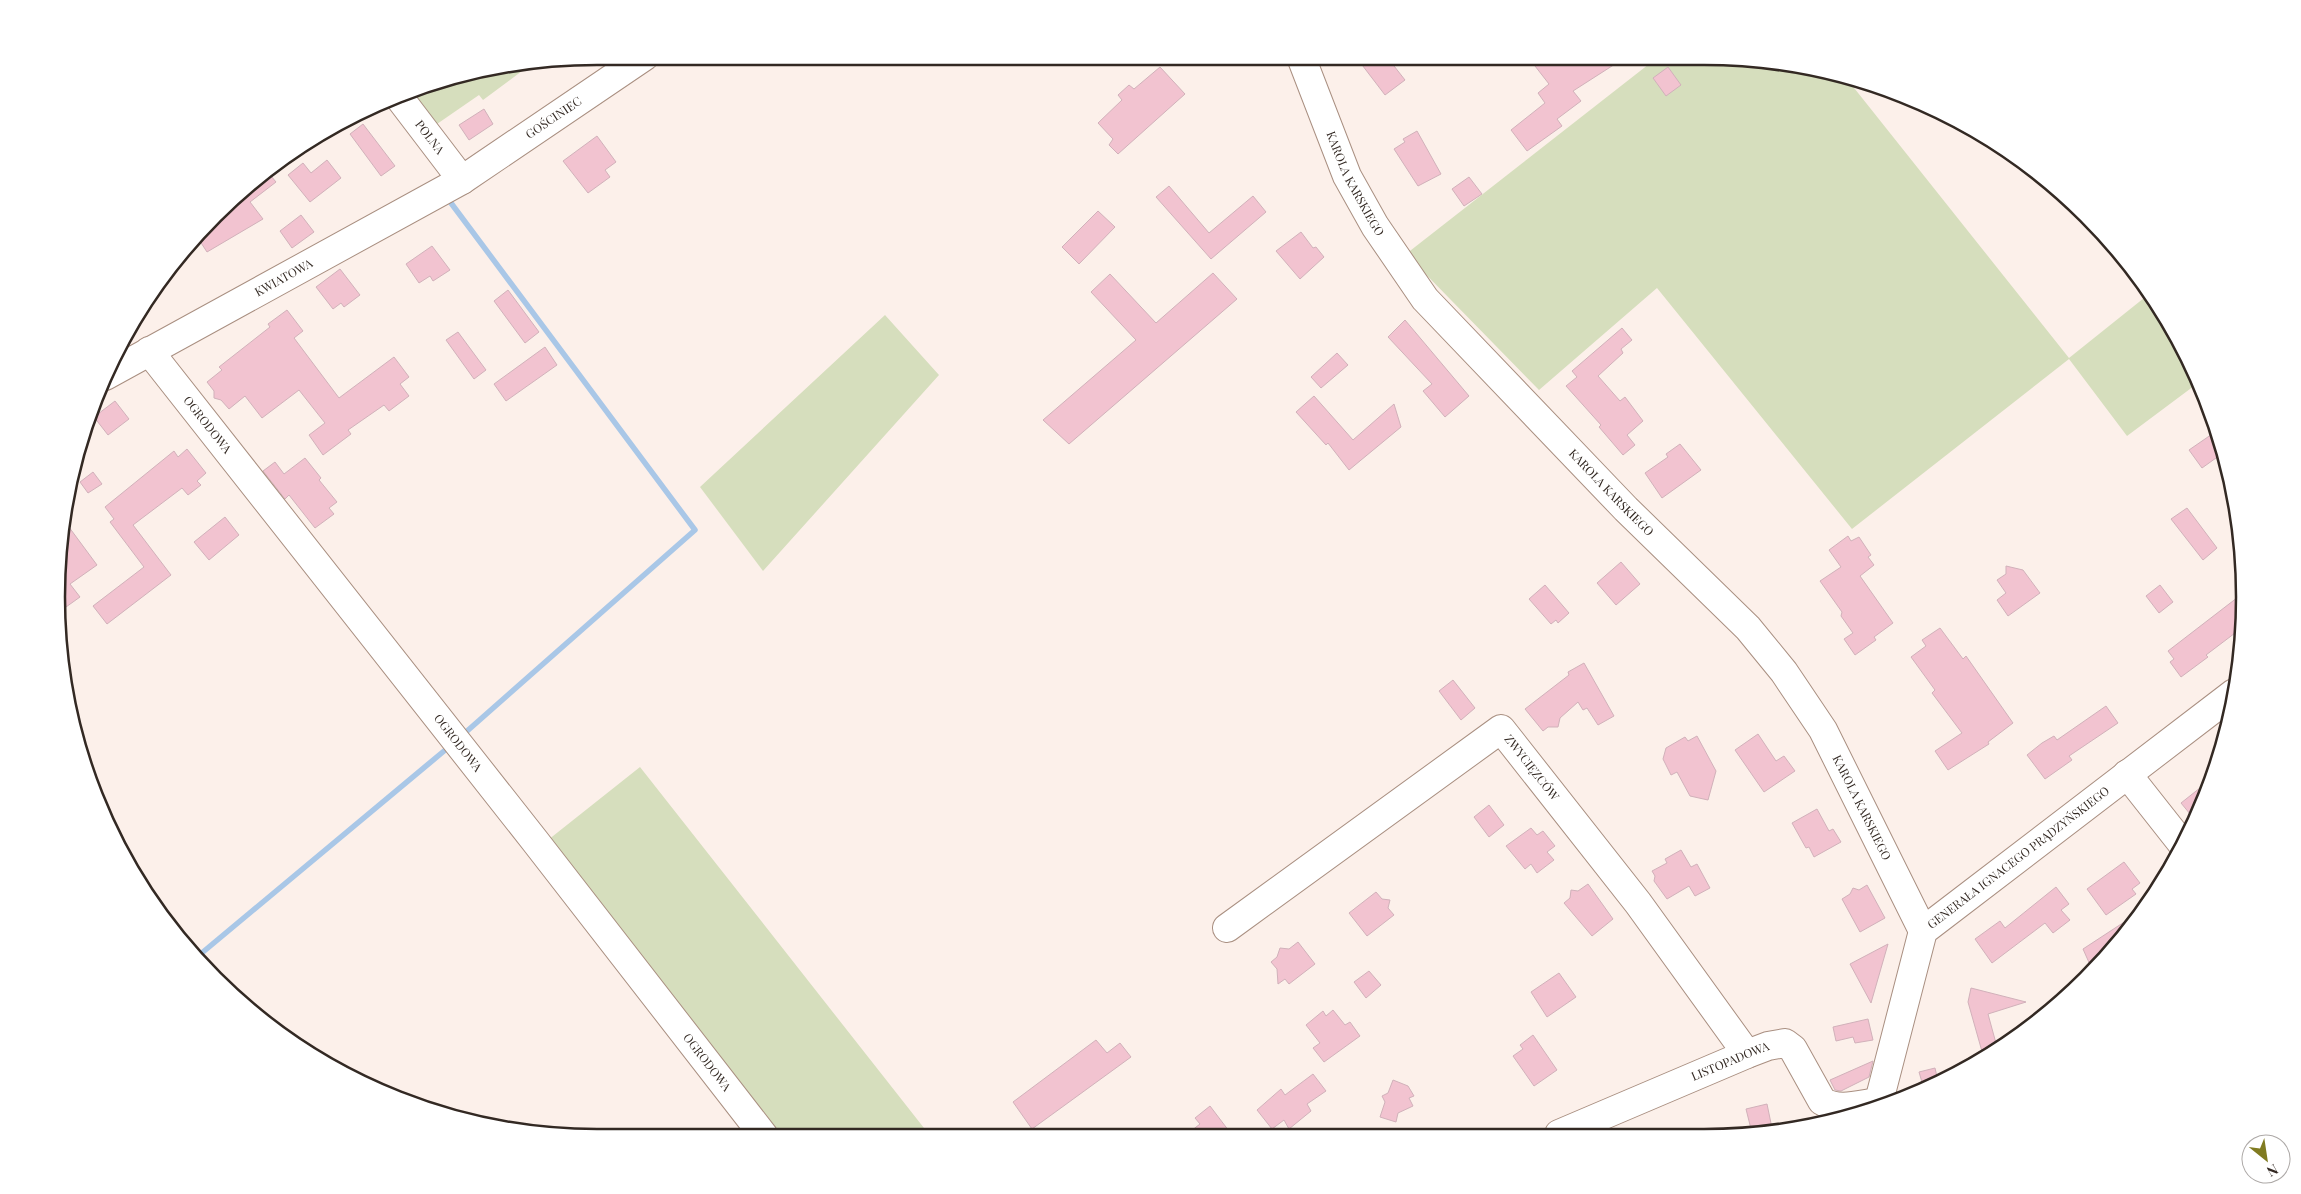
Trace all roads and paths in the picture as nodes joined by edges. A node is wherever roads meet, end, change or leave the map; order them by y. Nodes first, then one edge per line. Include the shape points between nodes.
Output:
1 (632, 65) edge
2 (1304, 65) edge
3 (402, 102) edge
4 (462, 180) junction
5 (149, 351) junction
6 (116, 370) edge
7 (2226, 699) edge
8 (2127, 774) junction
9 (2178, 838) edge
10 (1227, 928) dead end
11 (1923, 931) junction
12 (1747, 1054) junction
13 (1880, 1099) edge
14 (1863, 1105) edge
15 (759, 1129) edge
16 (1571, 1129) edge

1 - 4 street, GOŚCINIEC
2 - 11 street, KAROLA KARSKIEGO via 1347,176 1399,263 1425,299 1626,509 1748,628 1784,672 1823,730
3 - 4 street, POLNA
4 - 5 street, KWIATOWA
5 - 6 street, KWIATOWA
5 - 15 street, OGRODOWA
7 - 8 street, GENERAŁA IGNACEGO PRĄDZYŃSKIEGO
8 - 9 street
8 - 11 street, GENERAŁA IGNACEGO PRĄDZYŃSKIEGO
10 - 12 street, ZWYCIĘZCÓW via 1502,728 1638,903
11 - 13 street, GENERAŁA IGNACEGO PRĄDZYŃSKIEGO
12 - 14 street, LISTOPADOWA via 1785,1043 1798,1056 1822,1101 1841,1107
12 - 16 street, LISTOPADOWA

